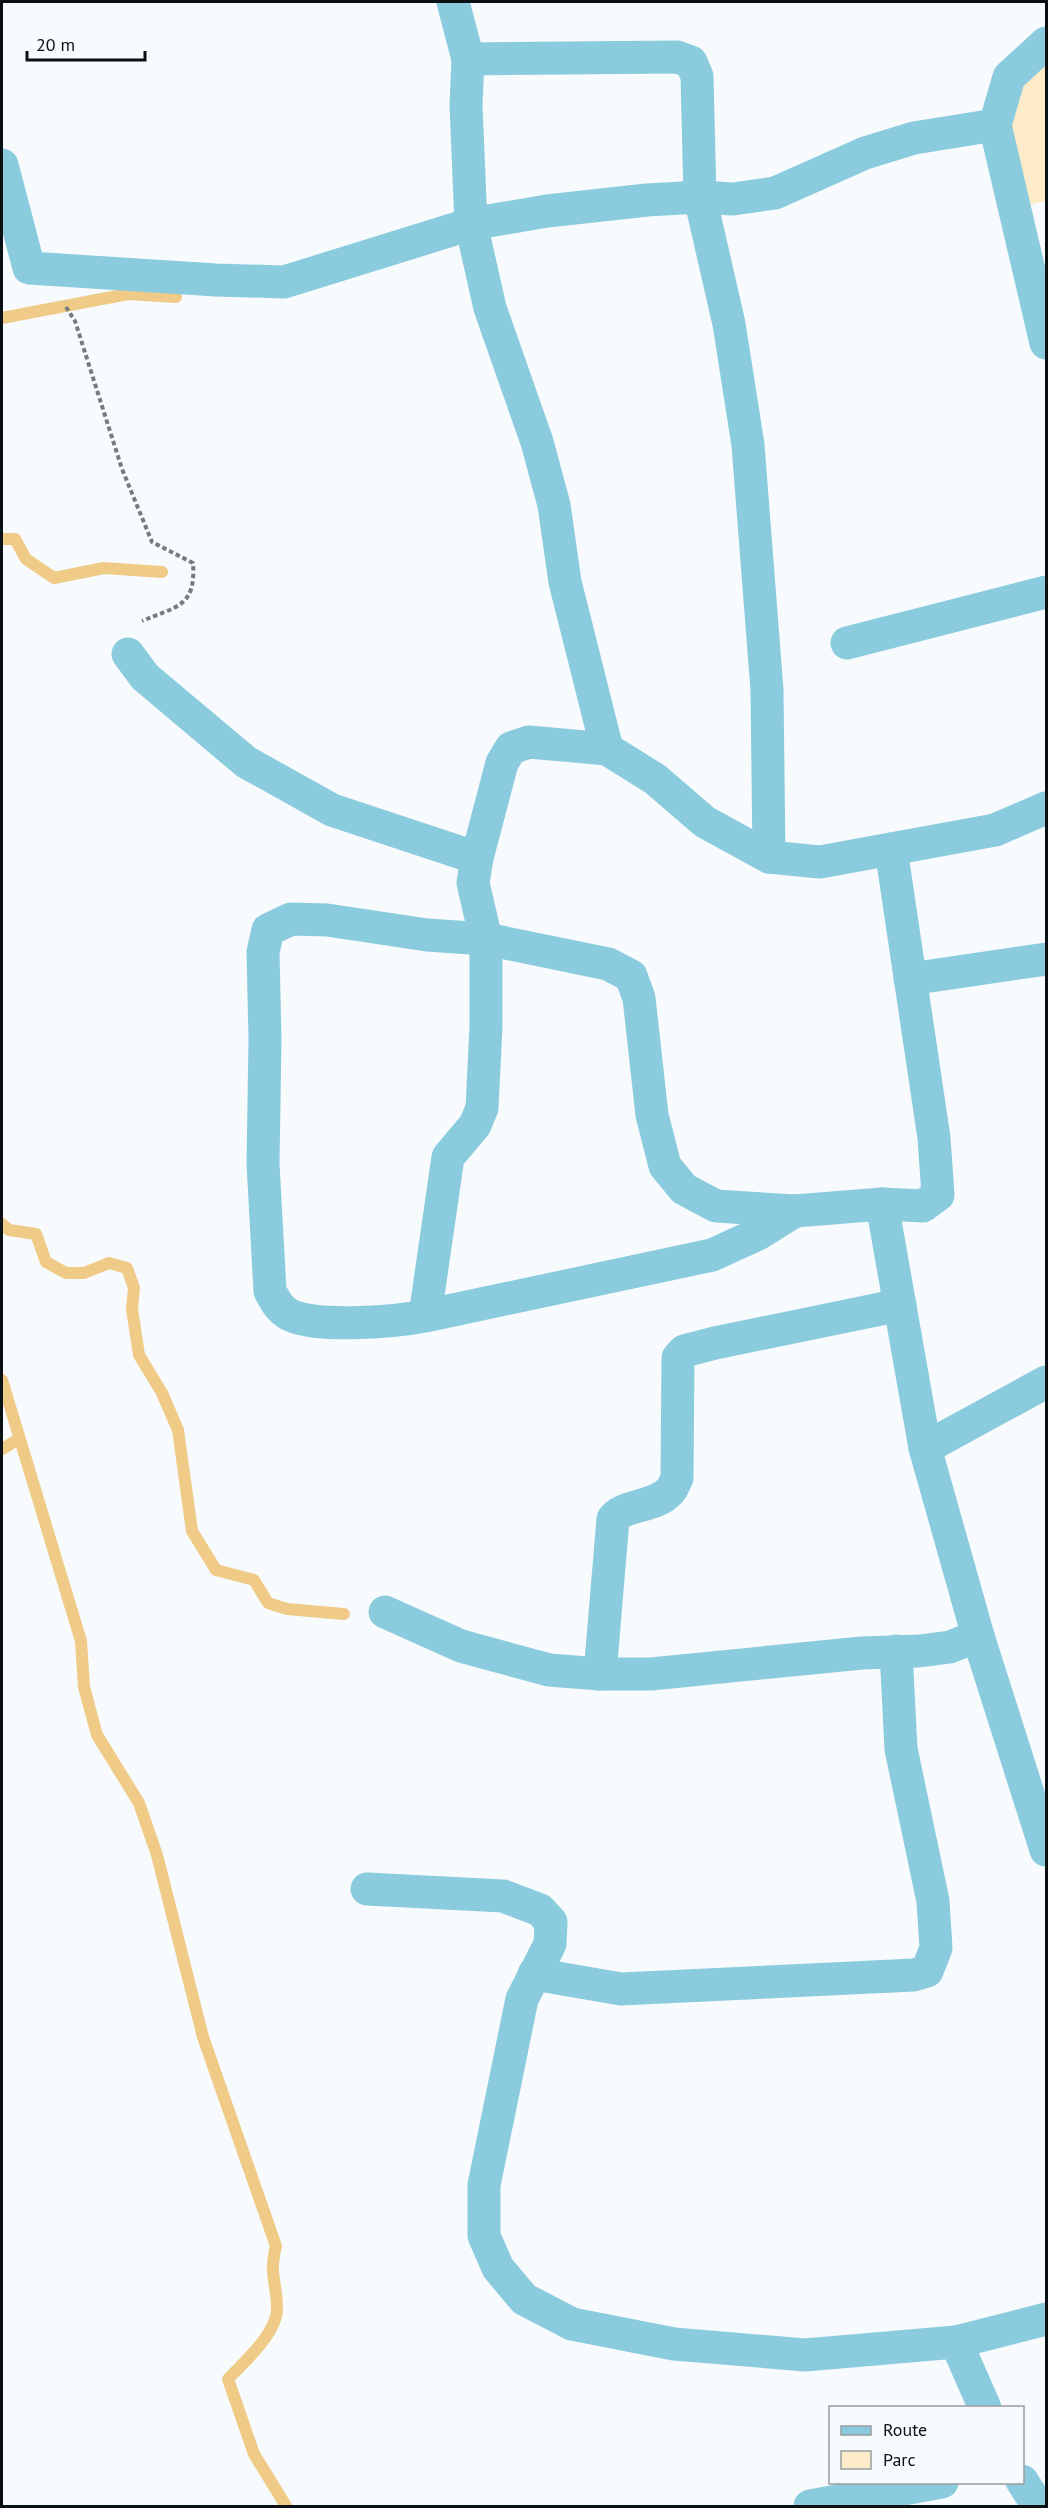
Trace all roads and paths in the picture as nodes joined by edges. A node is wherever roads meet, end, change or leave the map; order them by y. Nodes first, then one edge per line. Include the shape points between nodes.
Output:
1 (453, 2) edge
2 (1047, 43) edge
3 (468, 59) junction
4 (995, 125) junction
5 (2, 165) edge
6 (700, 197) junction
7 (471, 224) junction
8 (28, 268) junction
9 (1047, 343) edge
10 (1047, 592) edge
11 (848, 642) dead end
12 (128, 654) joint
13 (607, 749) junction
14 (1047, 808) edge
15 (891, 849) junction
16 (769, 857) junction
17 (477, 858) junction
18 (486, 939) junction
19 (1047, 960) edge
20 (910, 979) junction
21 (882, 1204) junction
22 (795, 1211) junction
23 (900, 1305) junction
24 (425, 1316) junction
25 (1047, 1382) edge
26 (925, 1448) junction
27 (385, 1612) dead end
28 (978, 1636) junction
29 (896, 1652) junction
30 (600, 1674) junction
31 (1047, 1850) edge
32 (367, 1890) dead end
33 (534, 1974) junction
34 (1047, 2319) edge
35 (956, 2342) junction
36 (984, 2406) edge
37 (1024, 2483) edge
38 (931, 2484) edge
39 (810, 2506) edge
40 (1038, 2506) edge

1 - 3 street
2 - 4 street via 1009,77
3 - 6 street via 677,57 691,62 697,76
3 - 7 street
4 - 6 street via 914,138 866,153 775,193 733,199
4 - 9 street
5 - 8 street
6 - 7 street via 547,211
6 - 16 street via 729,324 748,445 767,690
7 - 8 street via 284,282
7 - 13 street via 490,308 537,442 551,495 565,582
8 - 12 path via 54,289 75,321 122,469 152,542 193,563 194,585 182,604 139,622
10 - 11 street
12 - 17 street via 145,676 246,762 332,810
13 - 16 street via 655,778 705,822
13 - 17 street via 529,742 511,748 502,763
14 - 15 street via 995,830
15 - 16 street via 820,862
15 - 20 street
17 - 18 street via 473,883
18 - 22 street via 608,964 632,976 639,998 652,1115 665,1166 684,1188 716,1206
18 - 24 street via 482,1108 475,1125 448,1157
18 - 24 street via 291,919 268,930 263,952 263,1164 270,1291 277,1306 293,1317 316,1321 403,1321
19 - 20 street
20 - 21 street via 934,1137 938,1195 923,1206
21 - 22 street
21 - 23 street
22 - 24 street via 712,1255
23 - 26 street
23 - 30 street via 684,1351 678,1358 677,1478 670,1491 655,1502 617,1514 613,1519
25 - 26 street
26 - 28 street
27 - 30 street via 461,1646 549,1670
28 - 29 street via 950,1647
28 - 31 street
29 - 30 street via 651,1674
29 - 33 street via 901,1749 933,1901 936,1948 927,1971 914,1975 621,1989
32 - 33 street via 503,1896 540,1910 551,1922 552,1931 550,1944
33 - 35 street via 522,1999 484,2185 484,2236 498,2268 524,2299 572,2324 674,2344 805,2355
34 - 35 street
35 - 36 street
37 - 40 street
38 - 39 street

